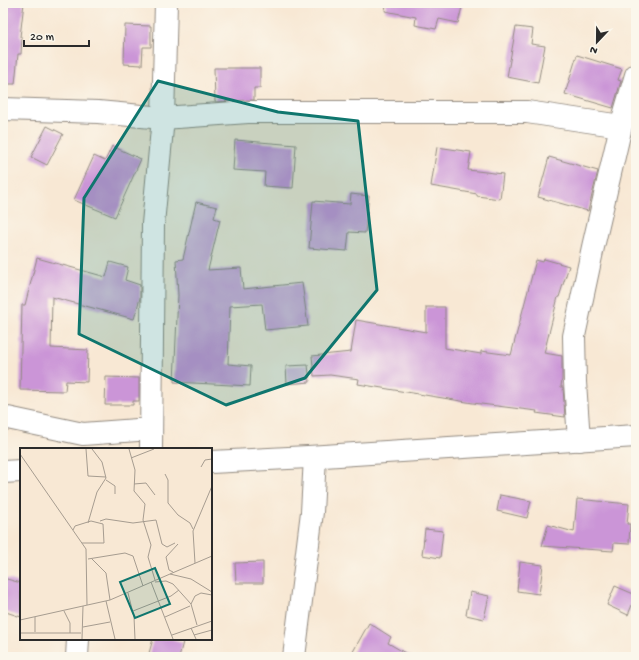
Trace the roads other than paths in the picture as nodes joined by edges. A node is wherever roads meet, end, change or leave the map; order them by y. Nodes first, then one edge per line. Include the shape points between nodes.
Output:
1 (166, 3) edge
2 (636, 75) edge
3 (3, 109) edge
4 (163, 118) junction
5 (621, 126) junction
6 (3, 417) edge
7 (636, 436) edge
8 (151, 439) edge
9 (579, 440) junction
10 (315, 457) junction
11 (212, 462) edge
12 (20, 471) edge
13 (3, 472) edge
14 (78, 640) edge
15 (77, 657) edge
16 (294, 657) edge

1 - 4 street
2 - 5 street
3 - 4 street via 98,112
4 - 5 street via 248,112 527,112
4 - 8 street via 153,224
5 - 9 street via 574,336
6 - 8 street via 83,434
7 - 9 street
9 - 10 street
10 - 11 street
10 - 16 street via 312,512
12 - 13 street
14 - 15 street

